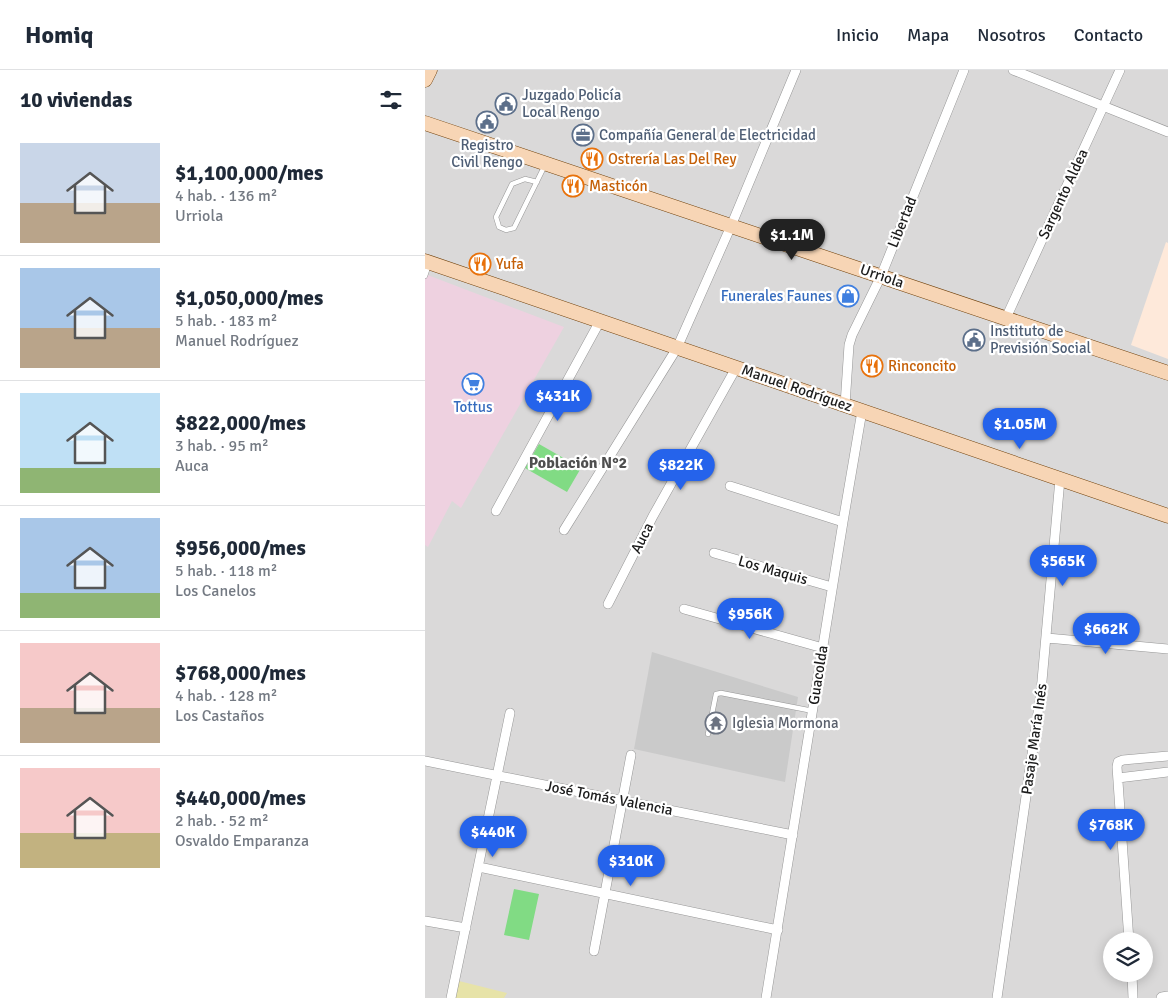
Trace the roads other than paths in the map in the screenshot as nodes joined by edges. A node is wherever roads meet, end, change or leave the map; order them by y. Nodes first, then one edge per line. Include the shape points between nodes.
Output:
1 (430, 70) edge
2 (796, 70) edge
3 (964, 70) edge
4 (1013, 70) edge
5 (1120, 70) edge
6 (425, 80) edge
7 (1103, 106) junction
8 (425, 123) edge
9 (1168, 132) edge
10 (546, 164) junction
11 (537, 182) junction
12 (731, 226) junction
13 (427, 266) edge
14 (881, 276) junction
15 (1005, 318) junction
16 (600, 321) junction
17 (677, 348) junction
18 (736, 368) junction
19 (1168, 373) edge
20 (845, 405) junction
21 (862, 411) junction
22 (1060, 479) junction
23 (730, 486) dead end
24 (496, 511) dead end
25 (1168, 516) edge
26 (843, 522) junction
27 (564, 530) dead end
28 (713, 553) dead end
29 (832, 588) junction
30 (608, 604) dead end
31 (685, 609) dead end
32 (1047, 638) junction
33 (823, 648) junction
34 (1168, 648) edge
35 (813, 711) junction
36 (510, 713) dead end
37 (708, 734) dead end
38 (631, 755) dead end
39 (1168, 756) edge
40 (425, 760) edge
41 (1168, 772) edge
42 (498, 776) junction
43 (1117, 778) junction
44 (622, 800) junction
45 (793, 835) junction
46 (479, 867) junction
47 (605, 894) junction
48 (425, 920) edge
49 (466, 928) junction
50 (778, 930) junction
51 (1128, 932) edge
52 (594, 952) dead end
53 (1132, 982) edge
54 (1168, 997) edge
55 (451, 998) edge
56 (766, 998) edge
57 (997, 998) edge
58 (1133, 998) edge
59 (1162, 998) edge

1 - 6 main road
2 - 12 street
3 - 14 street, Libertad
4 - 7 street
5 - 7 street, Sargento Aldea
7 - 9 street
7 - 15 street, Sargento Aldea
8 - 10 main road, Urriola
10 - 11 lane
10 - 12 main road, Urriola
11 - 11 lane via 514,228 506,230 499,227 496,217 512,184 525,179
12 - 14 main road, Urriola
12 - 17 street
13 - 16 main road, Manuel Rodríguez
14 - 15 main road, Urriola
14 - 20 street, Libertad via 849,345
15 - 19 main road, Urriola
16 - 17 main road, Manuel Rodríguez
16 - 24 street
17 - 18 main road, Manuel Rodríguez
17 - 27 street
18 - 20 main road, Manuel Rodríguez
18 - 30 street, Auca
20 - 21 main road, Manuel Rodríguez
21 - 22 main road, Manuel Rodríguez
21 - 26 street, Guacolda
22 - 25 main road, Manuel Rodríguez
22 - 32 street, Pasaje María Inés
23 - 26 street
26 - 29 street, Guacolda
28 - 29 street, Los Maquis
29 - 33 street, Guacolda
31 - 33 street
32 - 34 street
32 - 57 street, Pasaje María Inés
33 - 35 street, Guacolda
35 - 37 lane via 716,694
35 - 45 street, Guacolda
36 - 42 street
38 - 44 street
39 - 43 street via 1118,762
40 - 42 street, José Tomás Valencia
41 - 43 street
42 - 44 street, José Tomás Valencia
42 - 46 street
43 - 51 street
44 - 45 street, José Tomás Valencia
44 - 47 street
45 - 50 street, Guacolda
46 - 47 street
46 - 49 street
47 - 50 street
47 - 52 street
48 - 49 street
49 - 55 street
50 - 56 street, Guacolda
53 - 58 street
54 - 59 street

